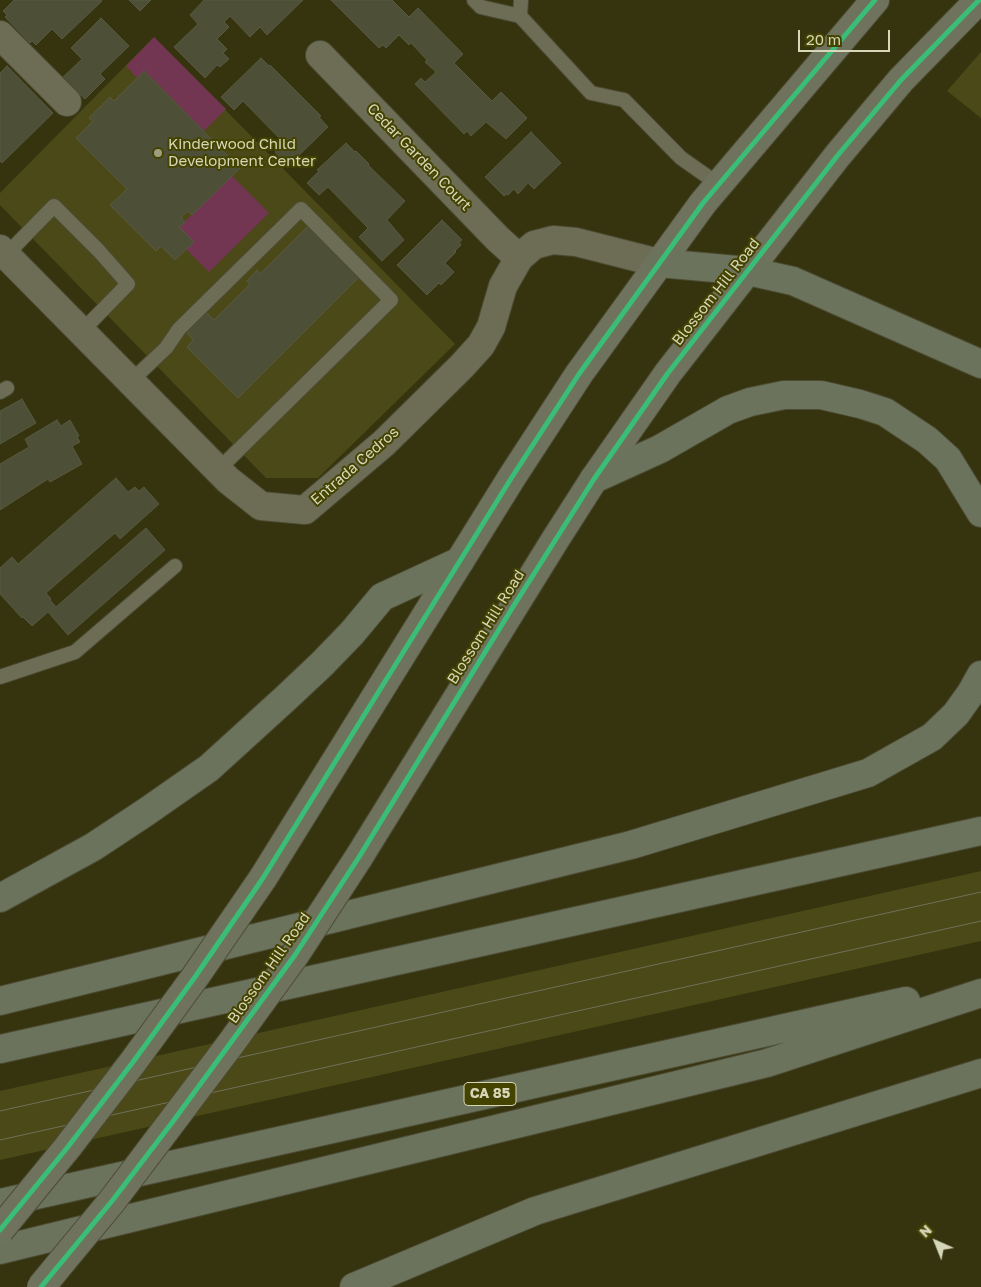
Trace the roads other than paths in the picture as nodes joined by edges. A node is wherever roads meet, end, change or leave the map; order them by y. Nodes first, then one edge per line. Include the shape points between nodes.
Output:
1 (474, 0) edge
2 (521, 0) edge
3 (875, 0) edge
4 (979, 0) edge
5 (520, 16) junction
6 (2, 40) edge
7 (320, 55) dead end
8 (67, 102) dead end
9 (718, 184) junction
10 (3, 252) edge
11 (519, 258) junction
12 (659, 263) junction
13 (748, 271) junction
14 (82, 331) junction
15 (981, 364) edge
16 (130, 381) junction
17 (218, 470) junction
18 (594, 479) junction
19 (981, 513) edge
20 (460, 561) junction
21 (175, 566) dead end
22 (981, 675) edge
23 (0, 677) edge
24 (981, 831) edge
25 (0, 898) edge
26 (981, 984) edge
27 (981, 993) edge
28 (0, 1001) edge
29 (0, 1049) edge
30 (981, 1073) edge
31 (0, 1203) edge
32 (0, 1230) edge
33 (0, 1250) edge
34 (41, 1287) edge
35 (354, 1287) edge

1 - 5 lane via 481,7
2 - 5 lane
3 - 9 main road
4 - 13 main road, Blossom Hill Road via 901,80
5 - 9 lane via 591,93 624,100 681,158
6 - 8 street
7 - 11 street, Cedar Garden Court
9 - 12 main road
10 - 14 street, Entrada Cedros
10 - 14 lane via 54,206 99,251 128,284
11 - 12 street, Entrada Cedros via 534,245 553,240 576,242
11 - 17 street, Entrada Cedros via 503,286 481,345 384,443 305,510 260,506
12 - 13 highway
12 - 20 main road via 579,374
13 - 15 highway via 793,282
13 - 18 main road, Blossom Hill Road via 668,373
14 - 16 street, Entrada Cedros
16 - 17 street, Entrada Cedros
16 - 17 lane via 301,208 391,300
18 - 19 highway via 660,449 728,410 784,395 821,395 885,412 927,440 948,459
18 - 34 main road, Blossom Hill Road, bridge via 295,955 112,1201
20 - 25 highway via 382,597 322,664 209,768 93,848
20 - 32 main road, bridge via 263,878 195,978 67,1148
21 - 23 lane via 75,652
22 - 28 highway via 956,714 932,737 868,773 631,845
24 - 29 highway
26 - 31 highway, CA 85
27 - 33 highway via 767,1063
30 - 35 highway via 535,1211

